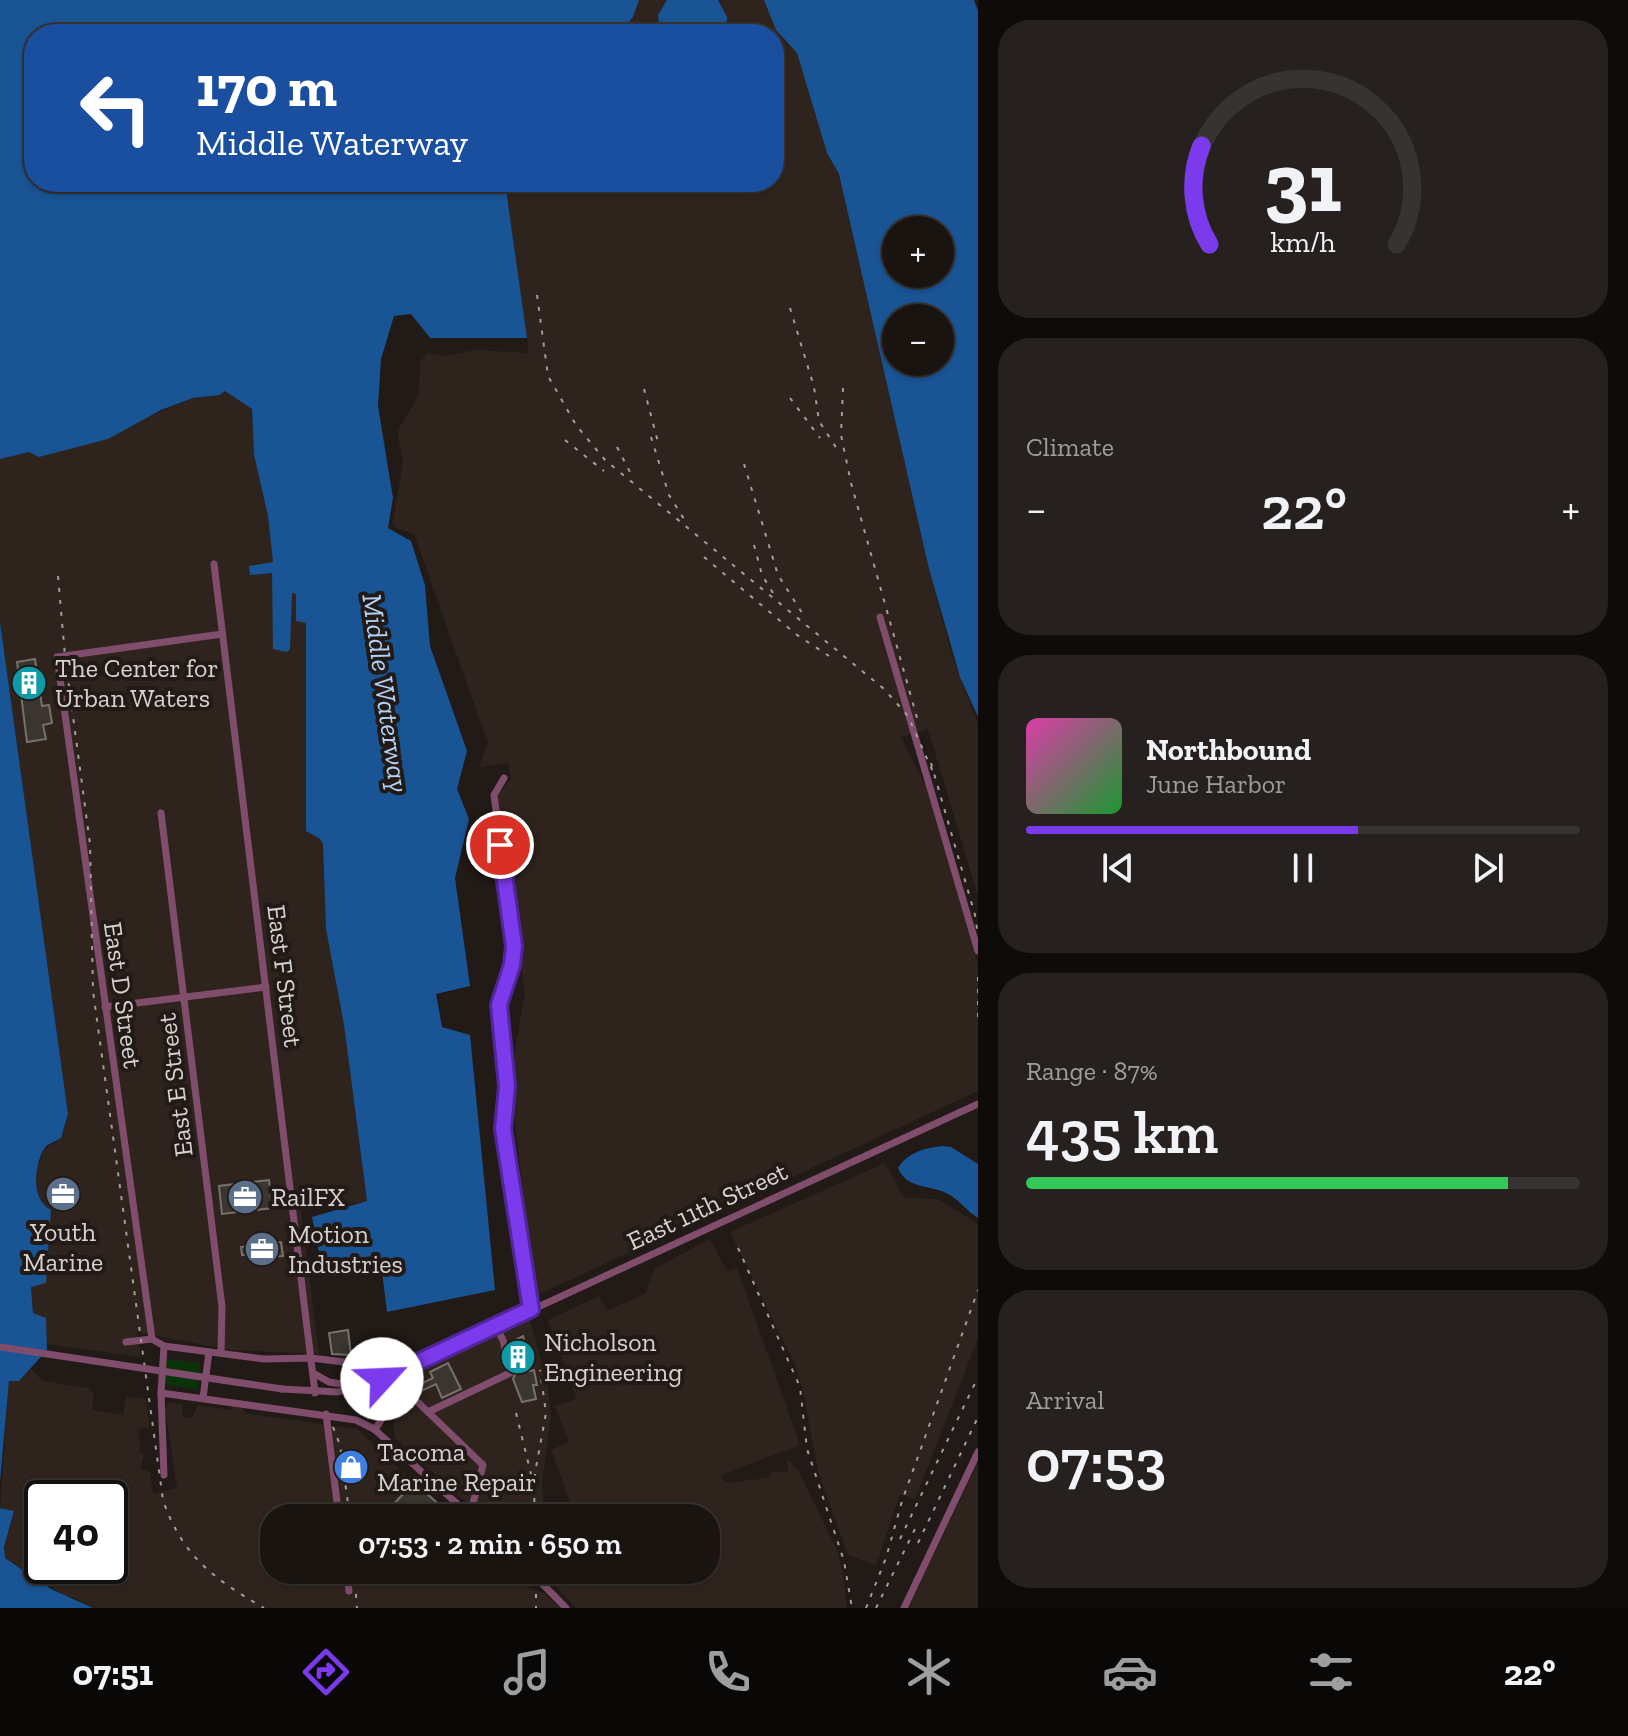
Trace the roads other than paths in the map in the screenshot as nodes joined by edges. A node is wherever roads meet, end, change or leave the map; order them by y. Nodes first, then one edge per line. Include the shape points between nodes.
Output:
1 (214, 564) dead end
2 (880, 617) dead end
3 (222, 634) junction
4 (504, 778) dead end
5 (161, 813) dead end
6 (978, 951) edge
7 (266, 987) junction
8 (184, 998) junction
9 (105, 1007) junction
10 (978, 1104) edge
11 (531, 1309) junction
12 (496, 1327) junction
13 (152, 1339) junction
14 (126, 1342) dead end
15 (164, 1346) junction
16 (453, 1346) junction
17 (0, 1347) edge
18 (209, 1352) junction
19 (221, 1353) junction
20 (311, 1358) junction
21 (413, 1365) junction
22 (313, 1373) junction
23 (382, 1379) junction
24 (371, 1384) junction
25 (400, 1385) junction
26 (338, 1392) junction
27 (161, 1393) junction
28 (315, 1393) junction
29 (203, 1398) junction
30 (383, 1411) junction
31 (428, 1412) junction
32 (326, 1414) junction
33 (374, 1429) junction
34 (978, 1452) edge
35 (164, 1475) dead end
36 (337, 1504) edge
37 (458, 1504) edge
38 (474, 1504) edge
39 (348, 1584) edge
40 (543, 1584) edge
41 (349, 1591) dead end
42 (566, 1608) edge
43 (904, 1608) edge

1 - 3 street, East F Street
2 - 6 street
3 - 7 street, East F Street
3 - 9 street, East D Street via 57,657
4 - 11 street via 494,795 514,946 499,1005 507,1086 503,1129
5 - 8 street, East E Street
7 - 8 street
7 - 20 street, East F Street
8 - 9 street
8 - 19 street, East E Street via 222,1307
9 - 13 street, East D Street
10 - 11 street, East 11th Street
11 - 12 street, East 11th Street
12 - 16 street, East 11th Street
12 - 31 street via 510,1373
13 - 14 street
13 - 15 street, East 11th Street
15 - 18 street, East 11th Street
15 - 27 street
16 - 20 street, East 11th Street via 392,1362
16 - 21 street, East 11th Street
17 - 28 street, East 11th Street, bridge
18 - 19 street, East 11th Street
18 - 29 street
19 - 20 street, East 11th Street
20 - 22 street, East F Street
21 - 23 street, East 11th Street
21 - 25 street
22 - 24 street via 339,1384
22 - 28 street, East F Street
23 - 24 street, East 11th Street
23 - 30 street
24 - 26 street, East 11th Street
25 - 30 street
25 - 31 street
26 - 28 street, East 11th Street
26 - 30 street via 372,1396
27 - 29 street
27 - 35 street
29 - 32 street
30 - 33 street
31 - 38 street via 483,1465
32 - 33 street
32 - 36 street
33 - 37 street
34 - 43 street
39 - 41 street
40 - 42 street

